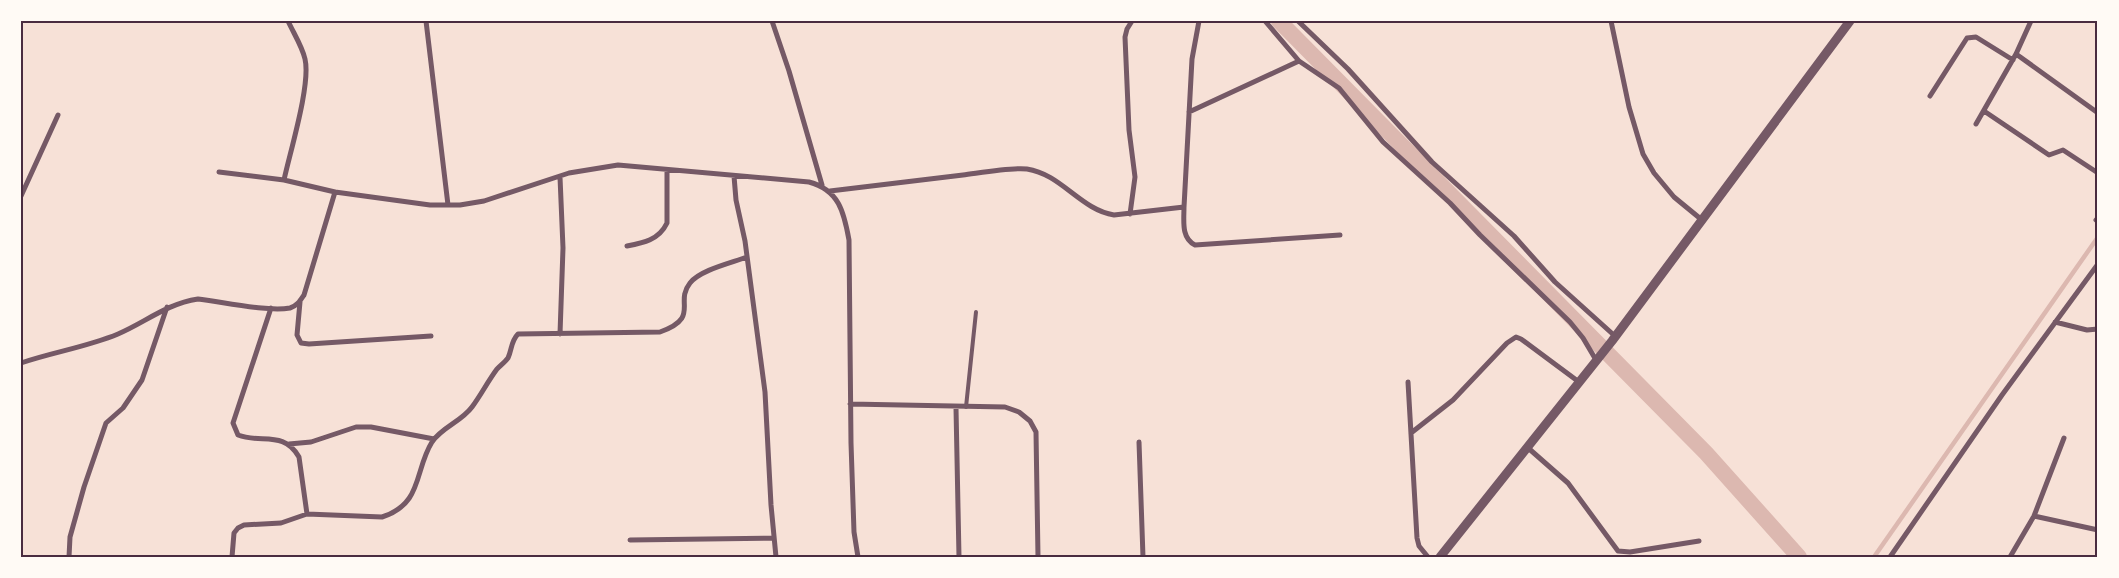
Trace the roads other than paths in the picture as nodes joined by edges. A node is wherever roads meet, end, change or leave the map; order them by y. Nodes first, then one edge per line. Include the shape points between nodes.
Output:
1 (288, 21) edge
2 (426, 21) edge
3 (772, 21) edge
4 (1132, 21) edge
5 (1198, 21) edge
6 (1265, 21) edge
7 (1298, 21) edge
8 (1611, 21) edge
9 (1850, 21) edge
10 (2031, 21) edge
11 (2016, 54) junction
12 (2013, 60) junction
13 (1299, 61) junction
14 (1930, 96) dead end
15 (1984, 111) junction
16 (1188, 112) junction
17 (2098, 113) edge
18 (58, 115) dead end
19 (1976, 124) dead end
20 (667, 170) junction
21 (219, 172) dead end
22 (2098, 172) edge
23 (560, 176) junction
24 (734, 176) junction
25 (284, 180) junction
26 (822, 186) junction
27 (830, 191) junction
28 (335, 192) junction
29 (21, 196) edge
30 (448, 205) junction
31 (1184, 207) junction
32 (1130, 214) junction
33 (1702, 220) junction
34 (1340, 235) dead end
35 (626, 246) dead end
36 (747, 257) junction
37 (2098, 264) edge
38 (300, 302) junction
39 (167, 307) junction
40 (271, 308) junction
41 (976, 312) dead end
42 (2055, 322) junction
43 (2098, 329) edge
44 (560, 334) junction
45 (431, 336) dead end
46 (1614, 339) junction
47 (1599, 356) junction
48 (21, 362) edge
49 (1408, 382) dead end
50 (1579, 382) junction
51 (850, 404) junction
52 (966, 407) junction
53 (956, 408) junction
54 (1411, 433) junction
55 (2064, 438) dead end
56 (434, 439) junction
57 (1139, 442) dead end
58 (289, 444) junction
59 (1527, 447) junction
60 (307, 514) junction
61 (2034, 516) junction
62 (2098, 530) edge
63 (774, 538) junction
64 (630, 540) dead end
65 (1699, 542) dead end
66 (69, 557) edge
67 (232, 557) edge
68 (776, 557) edge
69 (858, 557) edge
70 (959, 557) edge
71 (1038, 557) edge
72 (1143, 557) edge
73 (1428, 557) edge
74 (1440, 557) edge
75 (1890, 557) edge
76 (2010, 557) edge

1 - 25 street via 302,47 306,82
2 - 30 street
3 - 26 street
4 - 32 street via 1125,37 1135,177
5 - 16 street
6 - 13 street
7 - 46 street via 1348,69 1432,162 1514,236 1555,282
8 - 33 street via 1629,107 1643,154 1674,197
9 - 33 street
10 - 11 street
11 - 12 street
11 - 17 street
12 - 14 street via 1970,36
12 - 15 street
13 - 16 street
13 - 47 street via 1339,88 1383,142 1450,202 1570,322
15 - 19 street
15 - 22 street via 2049,155 2062,150
16 - 31 street
18 - 29 street
20 - 23 street via 618,165
20 - 24 street
20 - 35 street via 667,224 663,231 647,242
21 - 25 street
23 - 30 street via 484,201
23 - 44 street via 563,248
24 - 26 street via 809,182
24 - 36 street
25 - 28 street
26 - 27 street
27 - 32 street via 1027,169 1066,188 1092,208 1114,215
27 - 51 street via 842,211 849,240
28 - 30 street
28 - 38 street
31 - 32 street
31 - 34 street via 1184,231 1195,246
33 - 46 street
36 - 44 street via 703,273 689,284 682,318 660,332
36 - 63 street via 765,392
37 - 42 street
38 - 40 street via 289,308
38 - 45 street via 297,334 301,342
39 - 40 street via 198,299
39 - 48 street via 119,334
39 - 66 street via 142,380 123,408 106,423 70,537
40 - 58 street via 233,423 238,435 245,438 281,440
41 - 52 lane
42 - 43 street via 2088,330
42 - 75 street
44 - 56 street via 518,334 512,339 506,360 471,409
46 - 47 street
47 - 50 street
49 - 54 street
50 - 54 street via 1516,337 1453,400
50 - 59 street
51 - 53 street
51 - 69 street via 854,532
52 - 53 street
52 - 71 street via 992,406 1020,412 1036,432
53 - 70 street
54 - 73 street via 1417,538
55 - 61 street
56 - 58 street via 356,427 311,442
56 - 60 street via 427,450 416,487 394,513 382,517
57 - 72 street
58 - 60 street via 299,457
59 - 65 street via 1568,483 1618,551
59 - 74 street
60 - 67 street via 281,523 253,523 238,528 234,533
61 - 62 street
61 - 76 street
63 - 64 street
63 - 68 street

